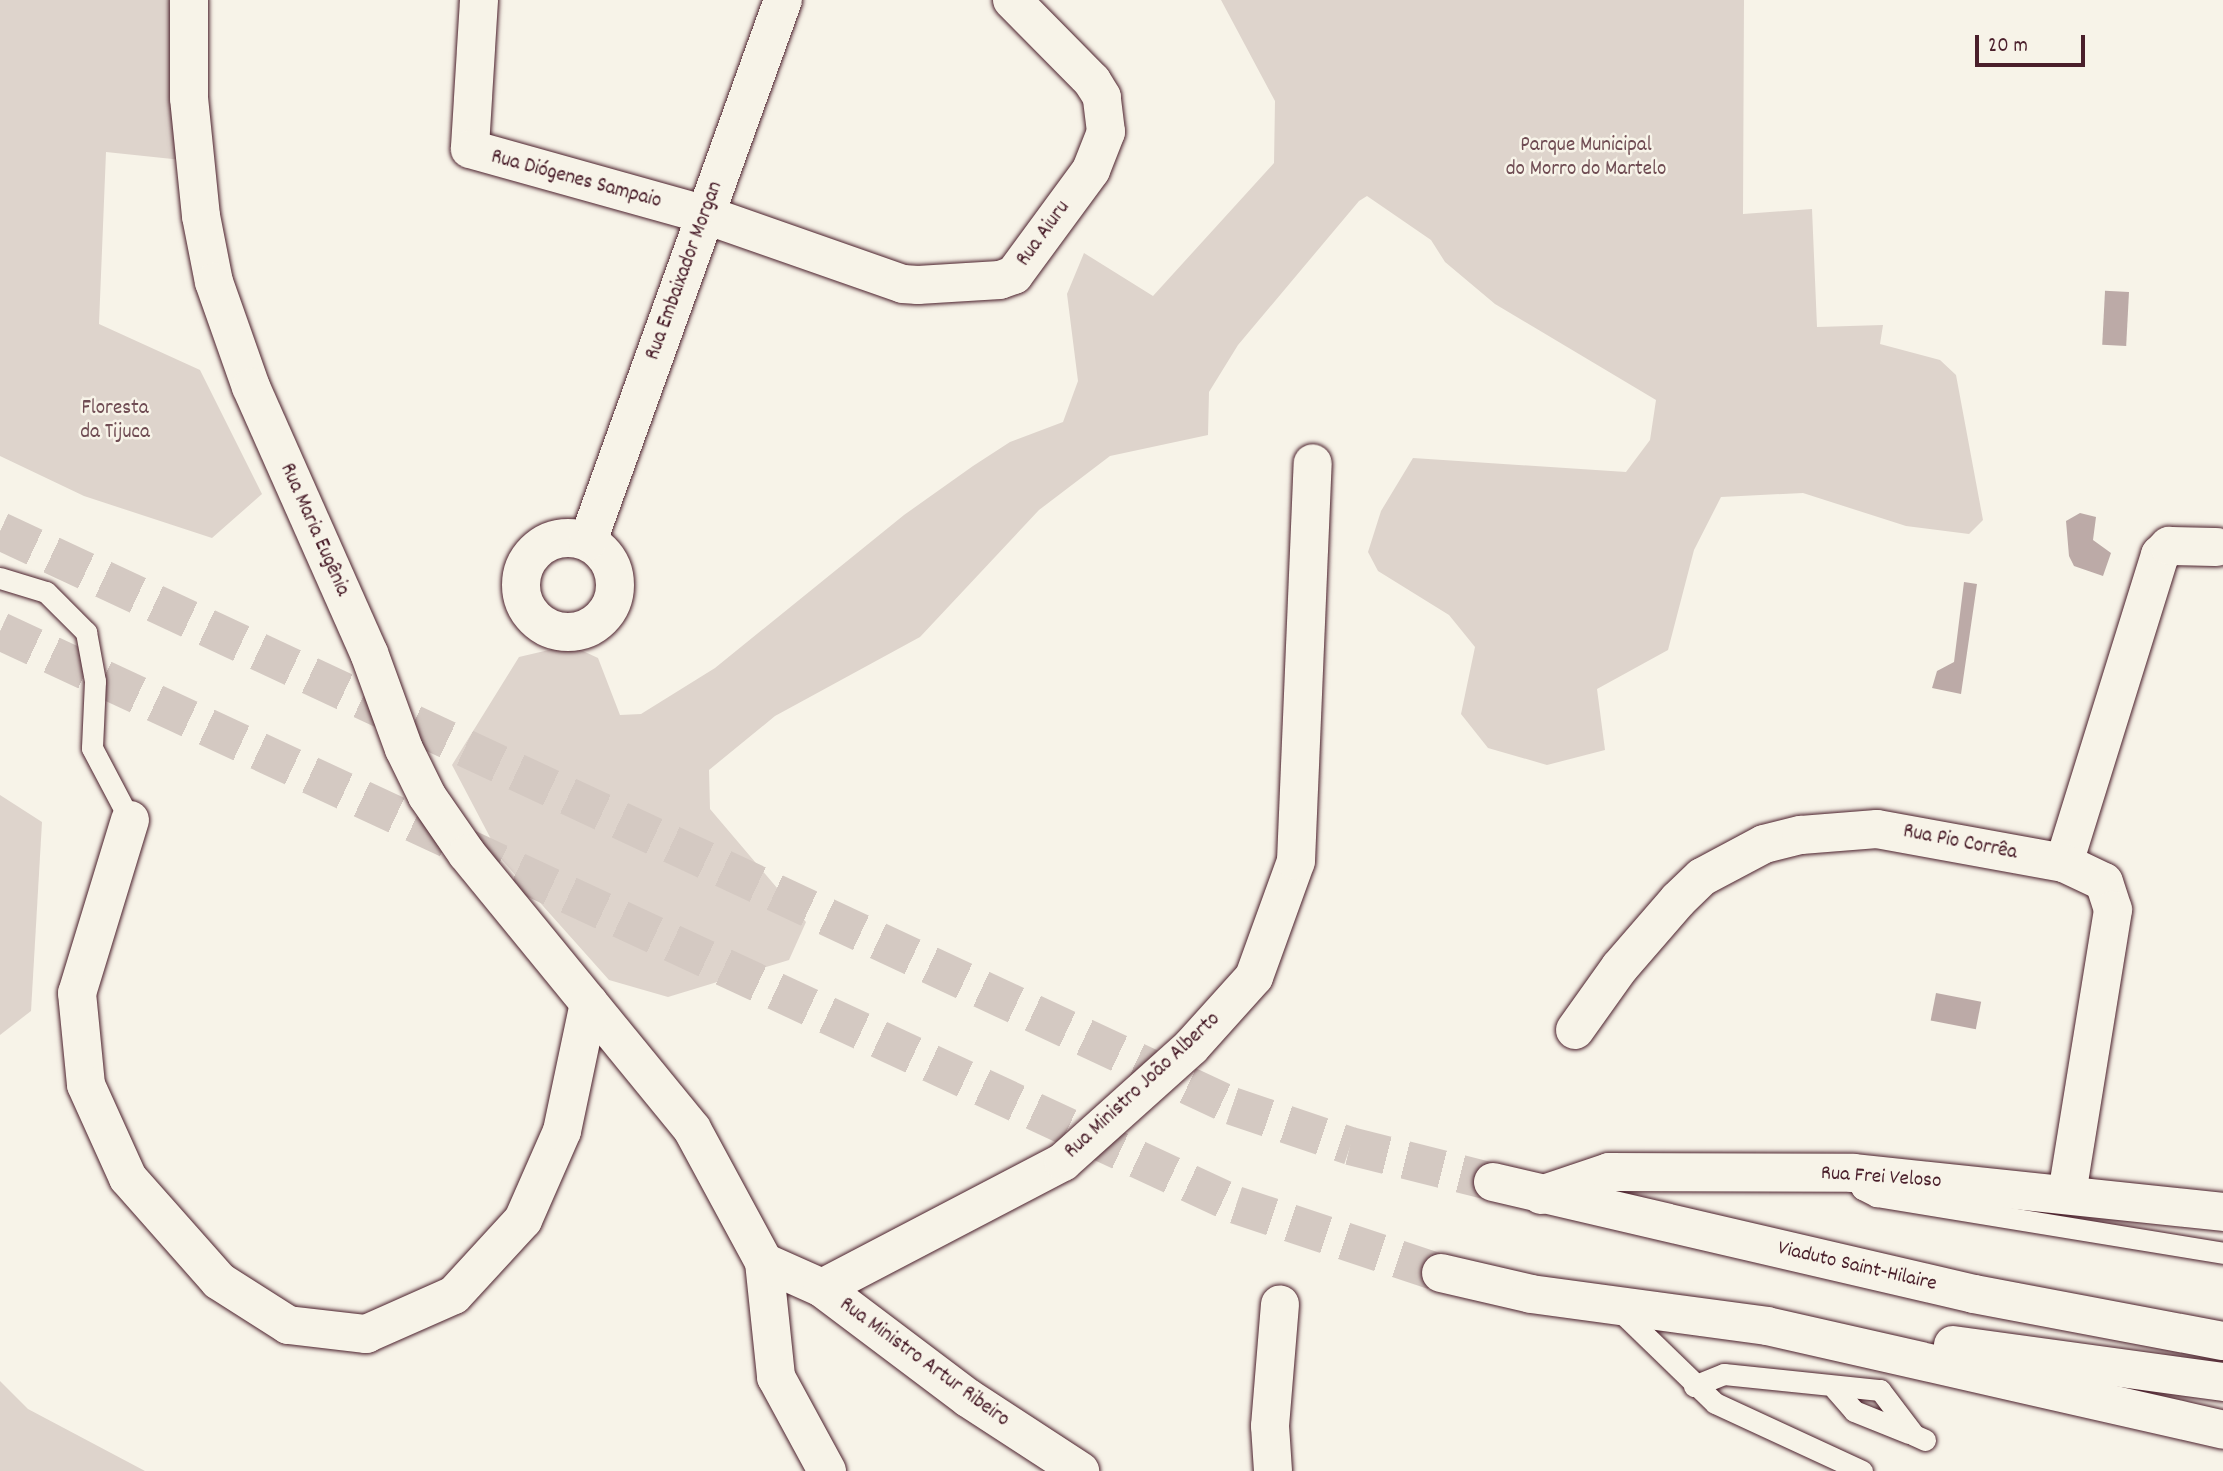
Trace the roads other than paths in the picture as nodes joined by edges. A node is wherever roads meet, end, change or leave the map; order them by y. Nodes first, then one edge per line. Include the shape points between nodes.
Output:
1 (189, 0) edge
2 (479, 0) edge
3 (783, 0) edge
4 (1012, 0) edge
5 (706, 215) junction
6 (1313, 464) dead end
7 (588, 541) dead end
8 (2217, 547) dead end
9 (0, 578) edge
10 (130, 820) joint
11 (2064, 863) junction
12 (589, 1003) junction
13 (1575, 1030) dead end
14 (1853, 1173) junction
15 (1493, 1182) tunnel mouth
16 (2067, 1194) junction
17 (1541, 1195) junction
18 (2223, 1213) edge
19 (2223, 1253) edge
20 (764, 1262) junction
21 (1441, 1273) tunnel mouth
22 (822, 1288) junction
23 (1280, 1304) dead end
24 (1616, 1307) junction
25 (1767, 1326) junction
26 (2223, 1341) edge
27 (2223, 1382) edge
28 (1694, 1386) junction
29 (1835, 1389) junction
30 (1889, 1407) junction
31 (1869, 1417) junction
32 (2223, 1430) edge
33 (827, 1471) edge
34 (1080, 1471) edge
35 (1273, 1471) edge
36 (1862, 1471) edge

1 - 12 main road, Rua Maria Eugênia via 189,98 201,215 214,282 251,387 427,796 467,854
2 - 5 main road, Rua Diógenes Sampaio via 470,149
3 - 5 main road, Rua Embaixador Morgan
4 - 5 main road, Rua Aiuru via 1092,81 1102,97 1106,132 1090,170 1014,275 1000,280 903,284
5 - 7 main road, Rua Embaixador Morgan
6 - 22 main road, Rua Ministro João Alberto via 1296,861 1254,977 1191,1047 1063,1161
8 - 11 main road via 2169,545 2160,555
9 - 10 lane via 46,592 86,632 95,681 92,748
10 - 12 main road via 77,993 86,1085 128,1178 219,1281 288,1325 366,1334 454,1295 523,1220 562,1131
11 - 13 main road, Rua Pio Corrêa via 1877,829 1801,835 1764,844 1725,862 1686,892 1651,929
11 - 16 main road, Rua Pio Corrêa via 2104,882 2113,910
12 - 20 main road, Rua Maria Eugênia via 692,1129
14 - 16 main road, Rua Frei Veloso
14 - 17 main road, Rua Frei Veloso via 1609,1172
14 - 19 lane via 1862,1189 1876,1196
15 - 17 main road, Viaduto Saint-Hilaire
16 - 18 main road, Rua Frei Veloso
17 - 26 main road, Viaduto Saint-Hilaire via 1974,1294
20 - 22 main road, Rua Ministro Artur Ribeiro
20 - 33 main road via 776,1377
21 - 24 main road
22 - 34 main road, Rua Ministro Artur Ribeiro via 968,1398
23 - 35 main road via 1270,1426
24 - 25 main road
24 - 28 lane
25 - 27 main road
25 - 32 main road
28 - 29 lane via 1724,1374
28 - 36 lane via 1716,1403
29 - 30 lane via 1880,1390
29 - 31 lane via 1854,1411
30 - 31 lane
30 - 31 lane via 1919,1438

